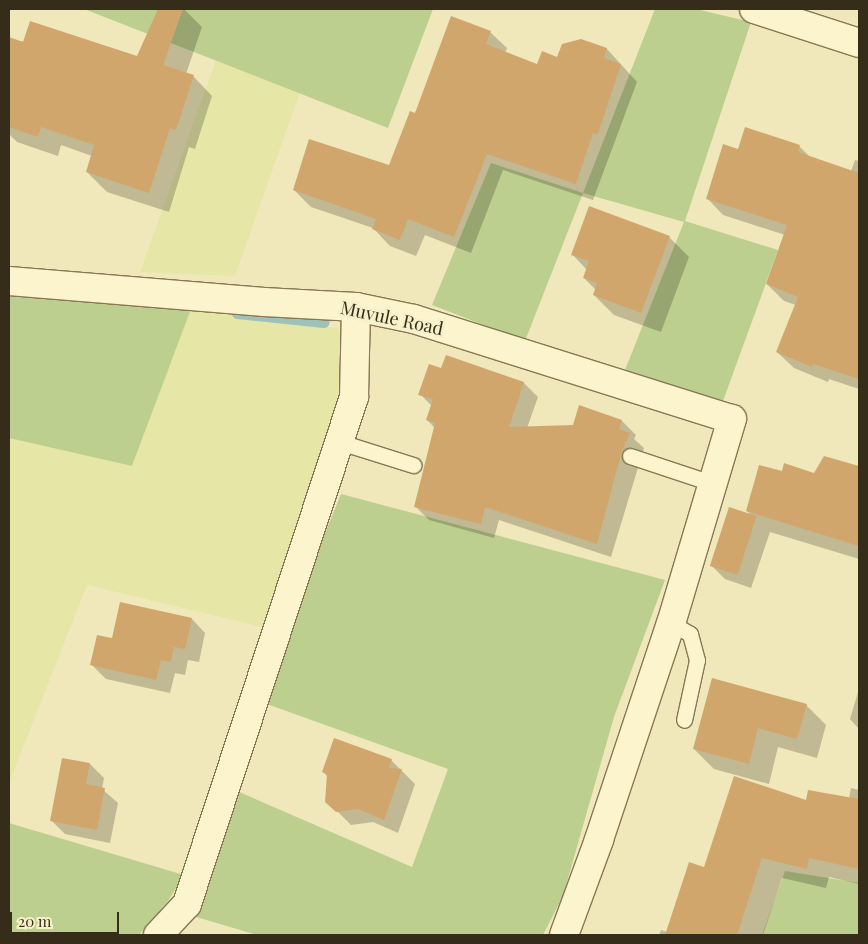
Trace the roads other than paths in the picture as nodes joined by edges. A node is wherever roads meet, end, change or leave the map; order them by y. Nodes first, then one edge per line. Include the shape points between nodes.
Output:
1 (754, 9) edge
2 (859, 43) edge
3 (9, 281) edge
4 (356, 307) junction
5 (340, 442) junction
6 (630, 456) dead end
7 (413, 465) dead end
8 (714, 484) junction
9 (670, 623) junction
10 (684, 720) dead end
11 (158, 935) edge
12 (564, 935) edge

1 - 2 street
3 - 4 street, Muvule Road
4 - 5 street via 354,397
4 - 8 street, Muvule Road via 414,319 732,419
5 - 7 lane
5 - 11 street via 187,904
6 - 8 lane
8 - 9 street
9 - 10 lane via 690,634 697,660
9 - 12 street via 599,840

